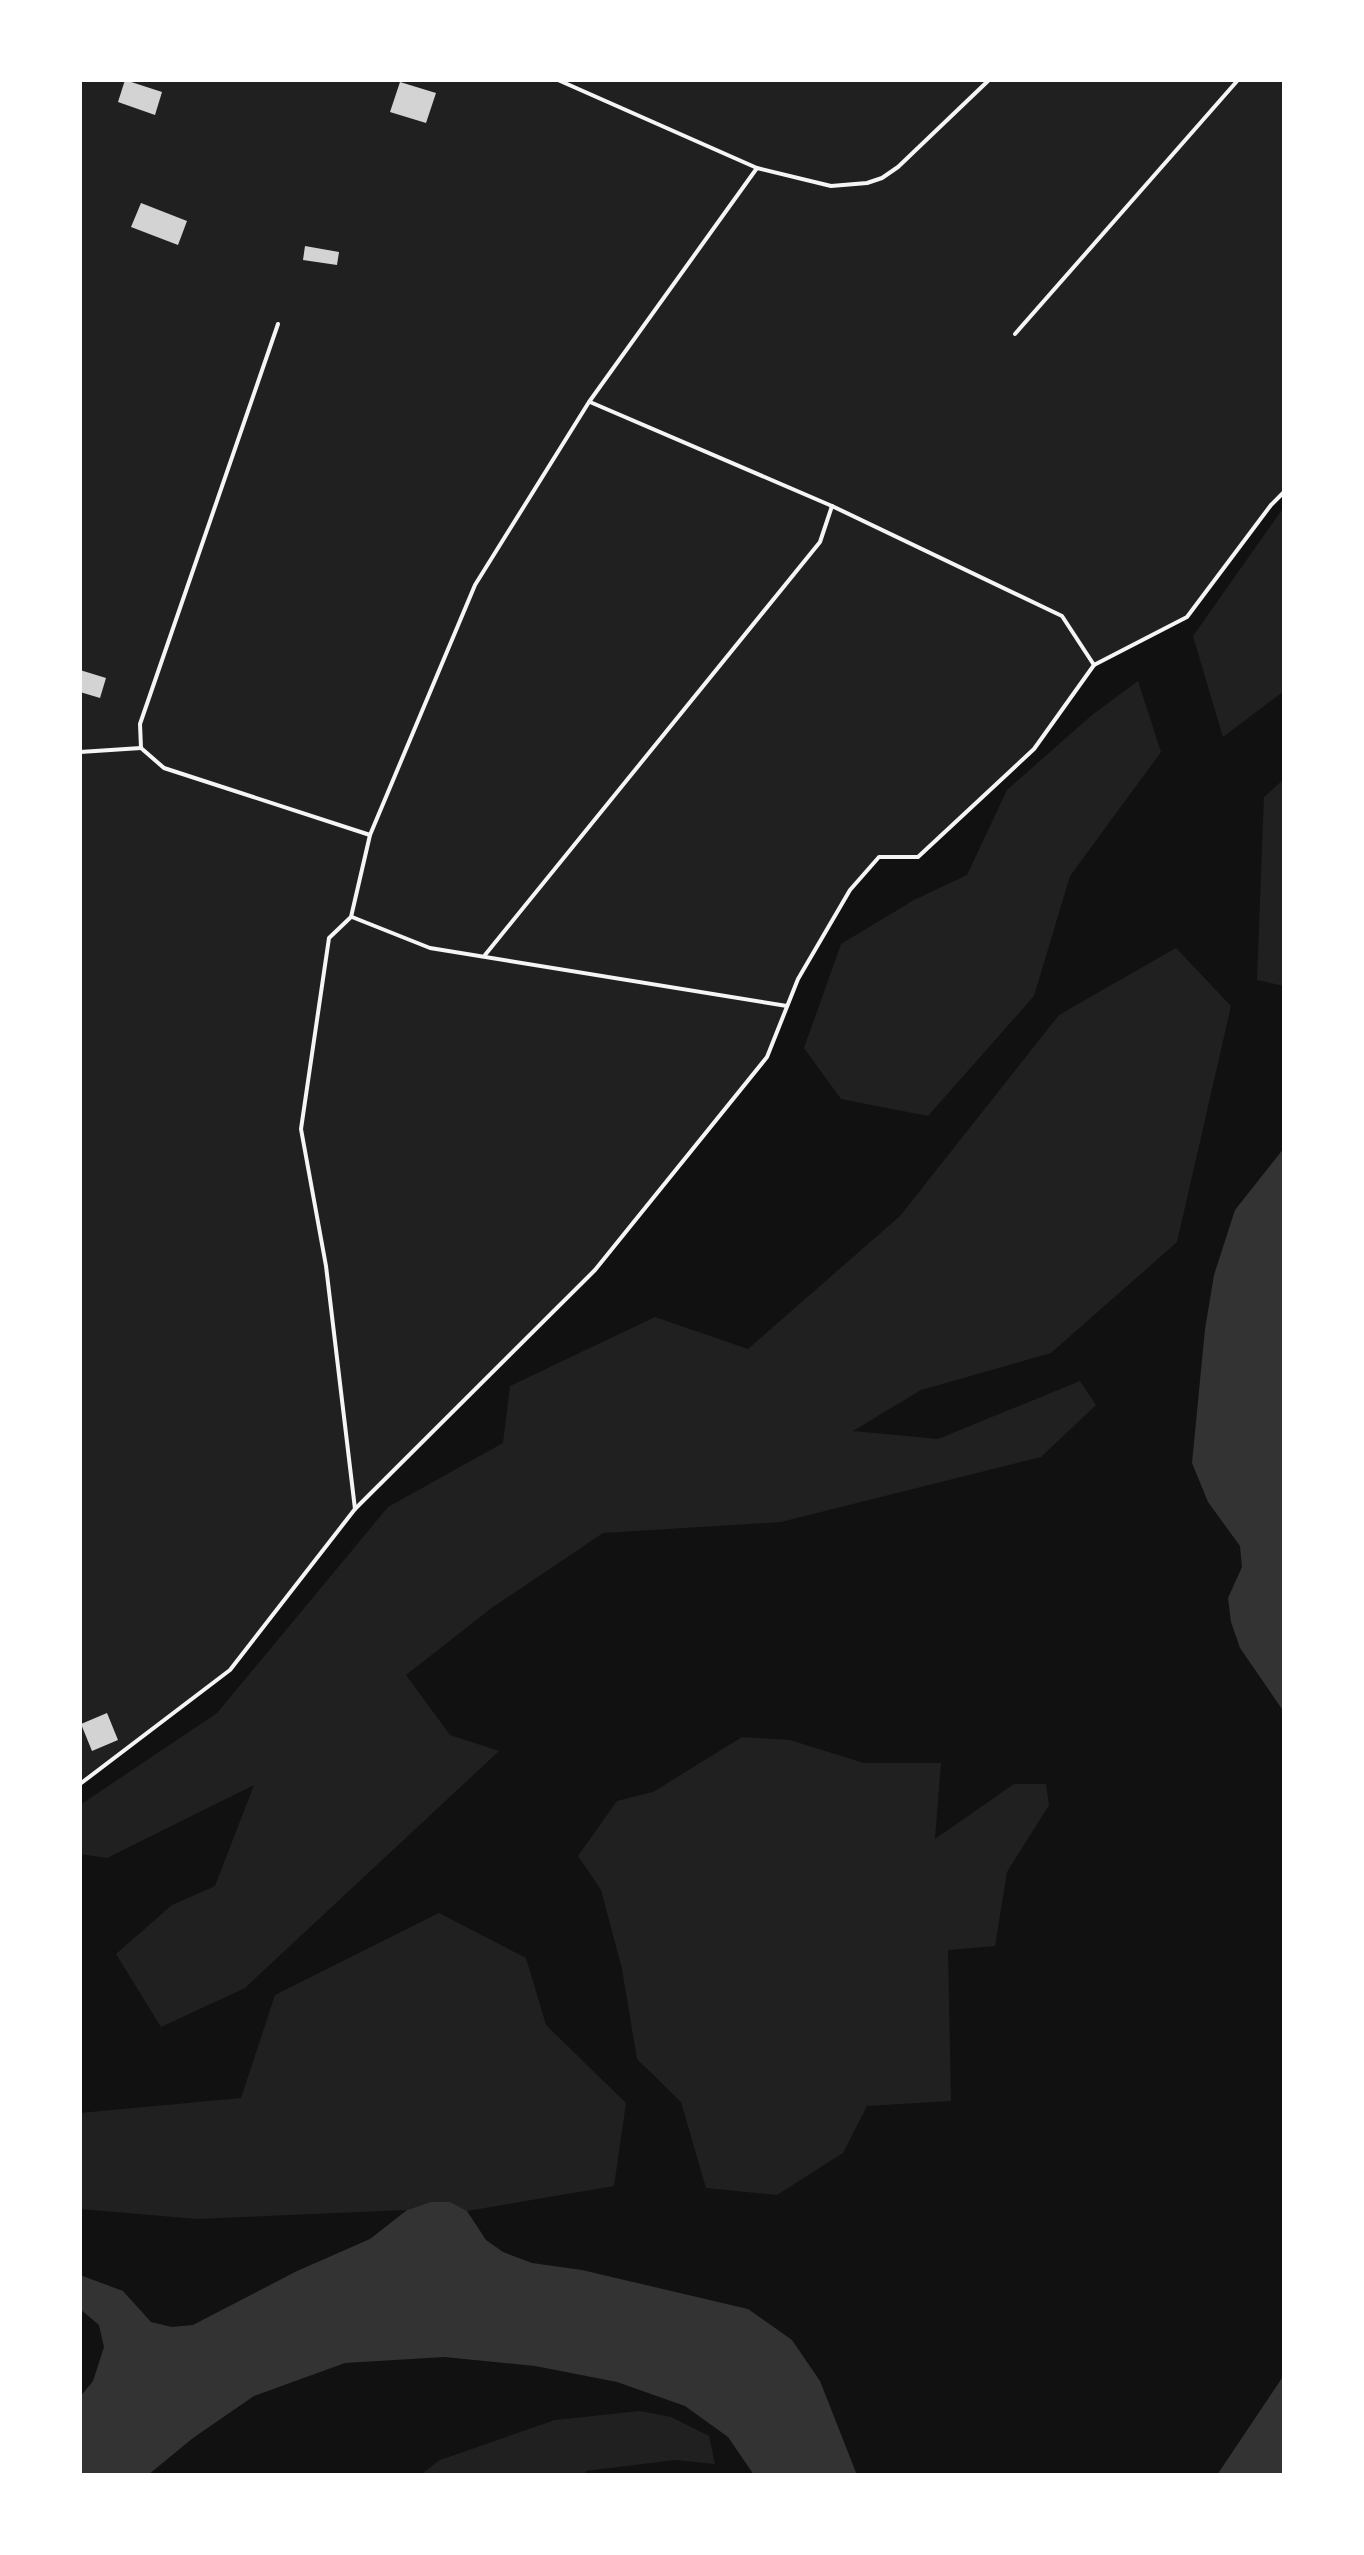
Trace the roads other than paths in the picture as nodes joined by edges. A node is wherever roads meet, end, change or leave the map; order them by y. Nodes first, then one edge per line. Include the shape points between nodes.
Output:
1 (558, 80) edge
2 (989, 80) edge
3 (1238, 80) edge
4 (757, 168) junction
5 (278, 324) dead end
6 (1015, 334) dead end
7 (589, 402) junction
8 (1284, 492) edge
9 (832, 506) junction
10 (1094, 665) junction
11 (141, 748) junction
12 (80, 752) edge
13 (370, 835) junction
14 (351, 917) junction
15 (485, 955) junction
16 (787, 1006) junction
17 (355, 1509) junction
18 (80, 1784) edge

1 - 4 lane
2 - 4 lane via 882,178 831,186
3 - 6 lane
4 - 7 lane
5 - 11 lane via 140,724
7 - 9 lane
7 - 13 lane via 475,585
8 - 10 lane via 1187,617
9 - 10 lane via 1062,616
9 - 15 lane via 820,542
10 - 16 lane via 1034,749 918,857 879,857 850,890
11 - 12 lane
11 - 13 lane via 164,768
13 - 14 lane
14 - 15 lane via 430,948
14 - 17 lane via 329,938 301,1129 326,1266
15 - 16 lane
16 - 17 lane via 767,1057 595,1270
17 - 18 lane via 230,1670

